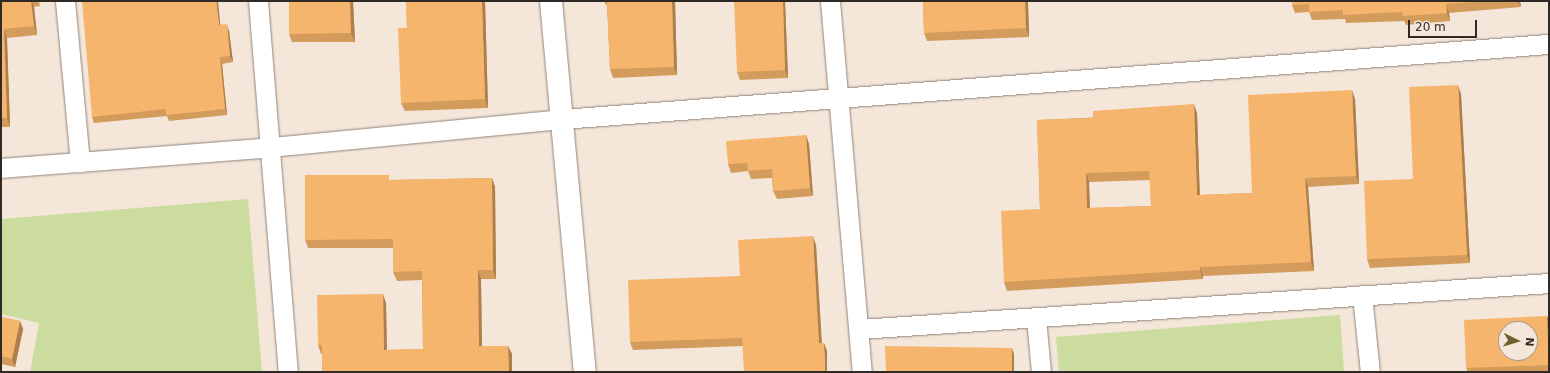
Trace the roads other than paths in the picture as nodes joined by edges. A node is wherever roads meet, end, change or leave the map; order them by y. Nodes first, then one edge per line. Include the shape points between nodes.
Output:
1 (65, 1) edge
2 (258, 1) edge
3 (551, 1) edge
4 (830, 1) edge
5 (1549, 44) edge
6 (839, 99) junction
7 (562, 120) junction
8 (271, 147) junction
9 (80, 162) junction
10 (1, 168) edge
11 (1549, 283) edge
12 (1362, 295) junction
13 (1036, 318) junction
14 (859, 329) junction
15 (288, 372) edge
16 (585, 372) edge
17 (862, 372) edge
18 (1040, 372) edge
19 (1370, 372) edge

1 - 9 street
2 - 8 street
3 - 7 street
4 - 6 street
5 - 6 street
6 - 7 street
6 - 14 street
7 - 8 street
7 - 16 street
8 - 9 street
8 - 15 street
9 - 10 street
11 - 12 street
12 - 13 street
12 - 19 street
13 - 14 street
13 - 18 street
14 - 17 street

